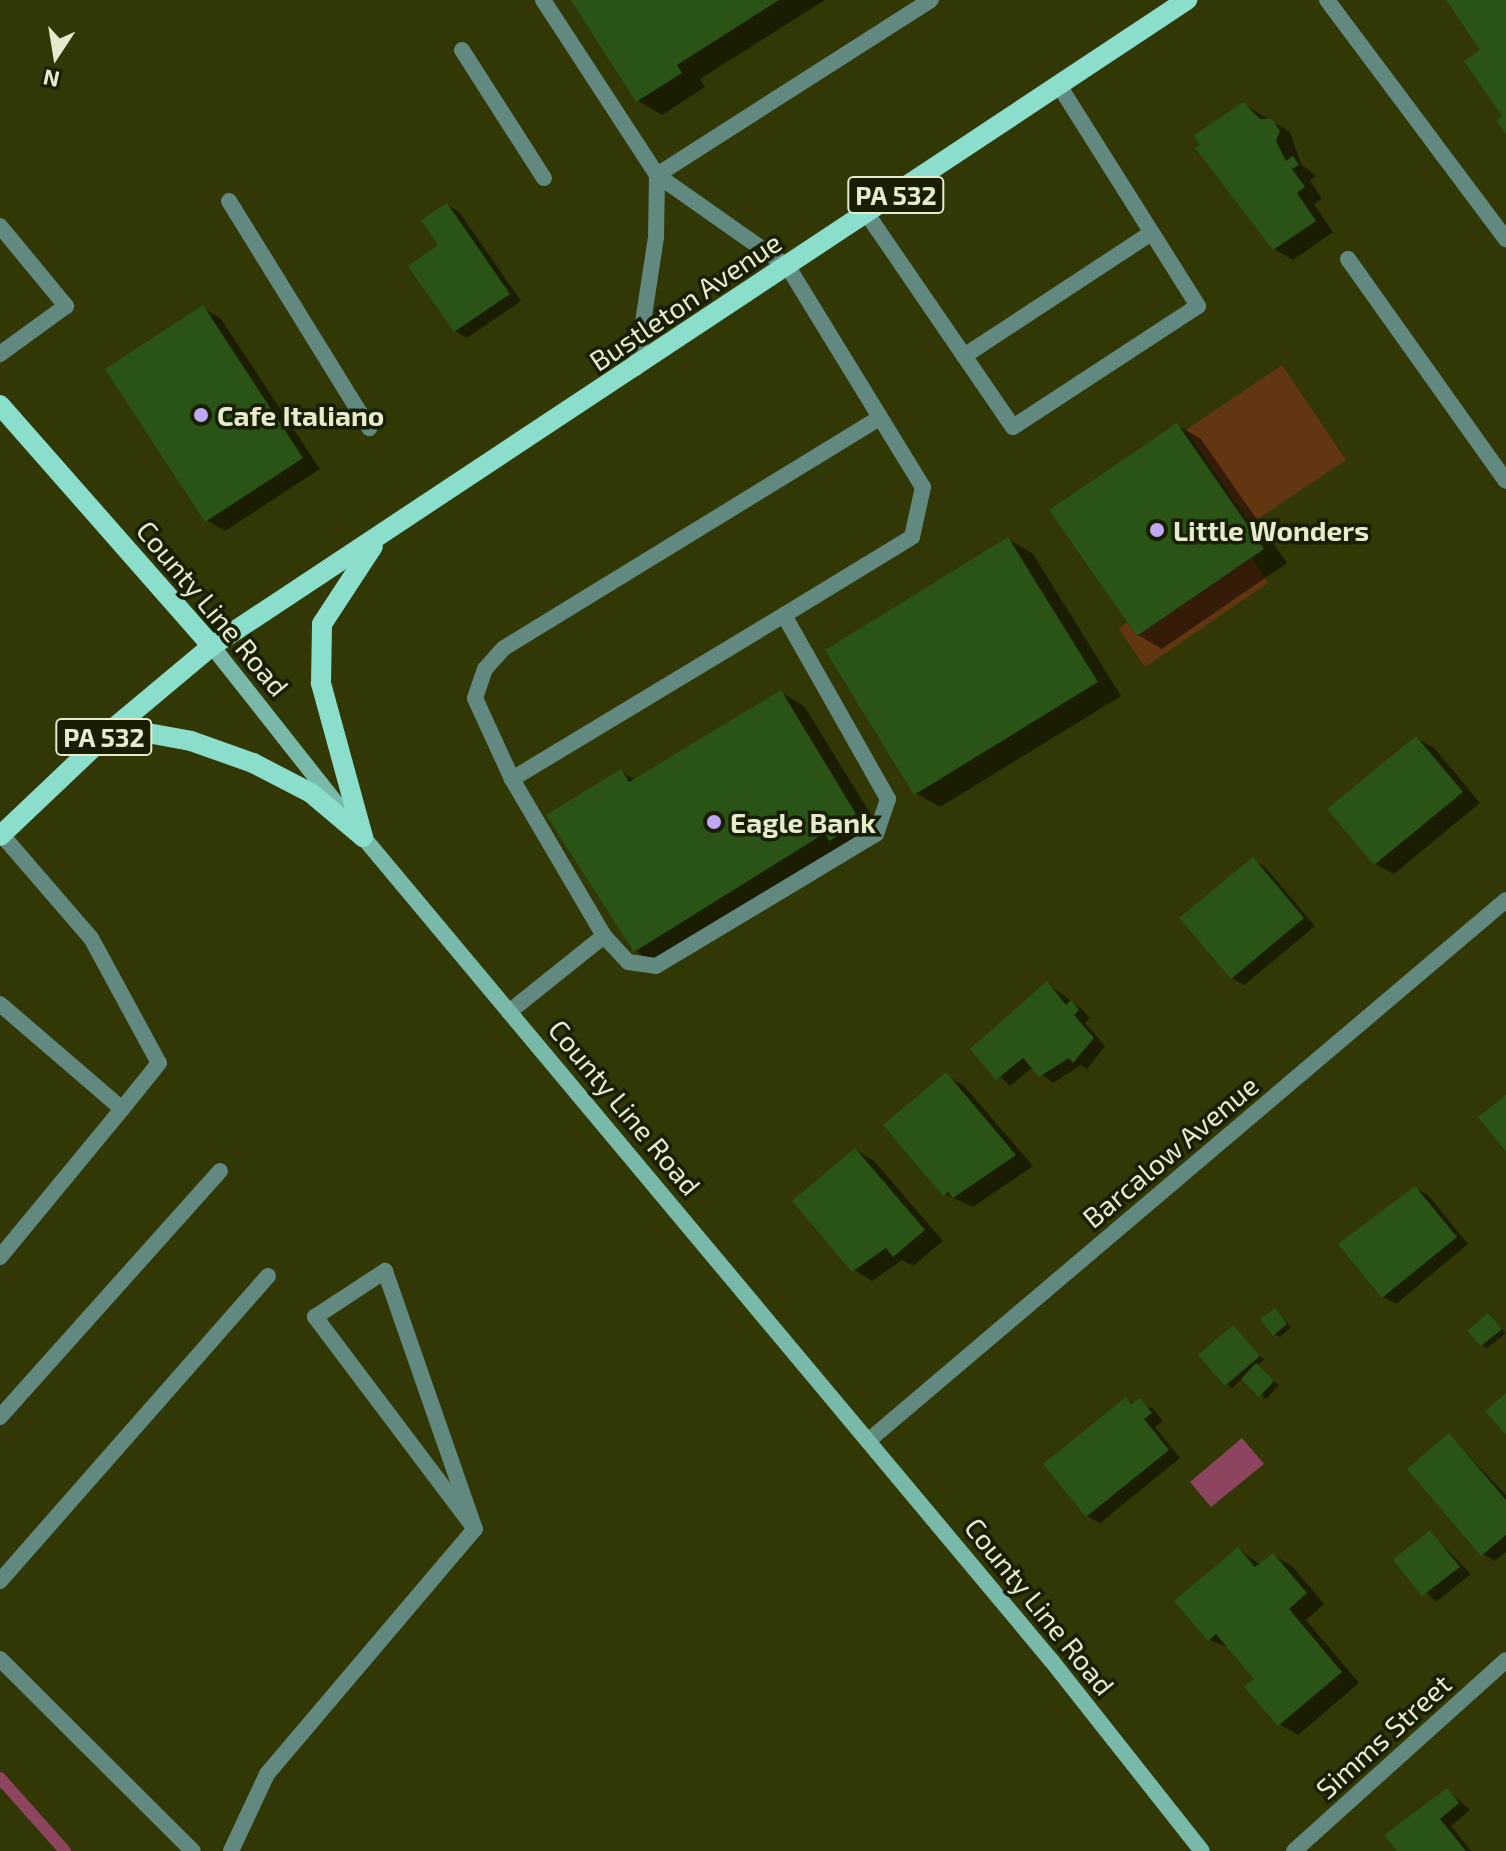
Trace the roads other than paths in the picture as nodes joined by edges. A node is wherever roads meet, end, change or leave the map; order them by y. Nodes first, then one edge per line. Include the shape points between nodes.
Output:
1 (543, 0) edge
2 (931, 0) edge
3 (1187, 0) edge
4 (1327, 0) edge
5 (462, 50) dead end
6 (1059, 85) junction
7 (657, 175) junction
8 (544, 178) dead end
9 (229, 201) dead end
10 (867, 214) junction
11 (0, 226) edge
12 (1151, 233) junction
13 (1506, 239) edge
14 (1348, 259) dead end
15 (788, 267) junction
16 (0, 354) edge
17 (964, 356) junction
18 (636, 368) junction
19 (0, 405) edge
20 (880, 418) junction
21 (369, 428) dead end
22 (1506, 481) edge
23 (377, 540) junction
24 (784, 615) junction
25 (212, 646) junction
26 (115, 727) junction
27 (512, 779) junction
28 (1, 836) edge
29 (363, 837) junction
30 (1506, 900) edge
31 (604, 936) junction
32 (0, 1004) edge
33 (509, 1012) junction
34 (122, 1109) junction
35 (220, 1171) dead end
36 (0, 1257) edge
37 (268, 1276) dead end
38 (0, 1417) edge
39 (868, 1441) junction
40 (475, 1529) junction
41 (0, 1581) edge
42 (0, 1659) edge
43 (1506, 1660) edge
44 (193, 1851) edge
45 (231, 1851) edge
46 (1202, 1851) edge
47 (1294, 1851) edge

1 - 7 street
2 - 7 street
3 - 6 main road, Bustleton Avenue / PA 532
4 - 13 street
5 - 8 street
6 - 10 main road, Bustleton Avenue / PA 532
6 - 12 street
7 - 15 street
7 - 18 street via 656,238
9 - 21 street
10 - 15 main road, Bustleton Avenue / PA 532
10 - 17 street
11 - 16 street via 66,306
12 - 17 street
12 - 17 street via 1198,306 1013,427
14 - 22 street
15 - 18 main road, Bustleton Avenue / PA 532
15 - 20 street
18 - 23 main road, Bustleton Avenue / PA 532
19 - 25 main road, County Line Road
20 - 24 street via 923,487 912,537
20 - 27 street via 504,648 485,669 475,698
23 - 25 main road, Bustleton Avenue / PA 532
23 - 29 main road via 322,624 321,683
24 - 27 street
24 - 31 street via 888,799 876,834 656,966 628,962
25 - 26 main road, PA 532
25 - 29 main road, County Line Road
26 - 28 main road, PA 532
26 - 29 main road via 191,741 253,763 311,793
27 - 31 street
28 - 34 street via 91,938 159,1063
29 - 33 main road, County Line Road
30 - 39 street, Barcalow Avenue
31 - 33 street
32 - 34 street
33 - 39 main road, County Line Road
34 - 36 street
35 - 38 street
37 - 41 street
39 - 46 main road, County Line Road
40 - 40 street via 410,1343 385,1271 315,1317
40 - 45 street via 267,1774
42 - 44 street
43 - 47 street, Simms Street

